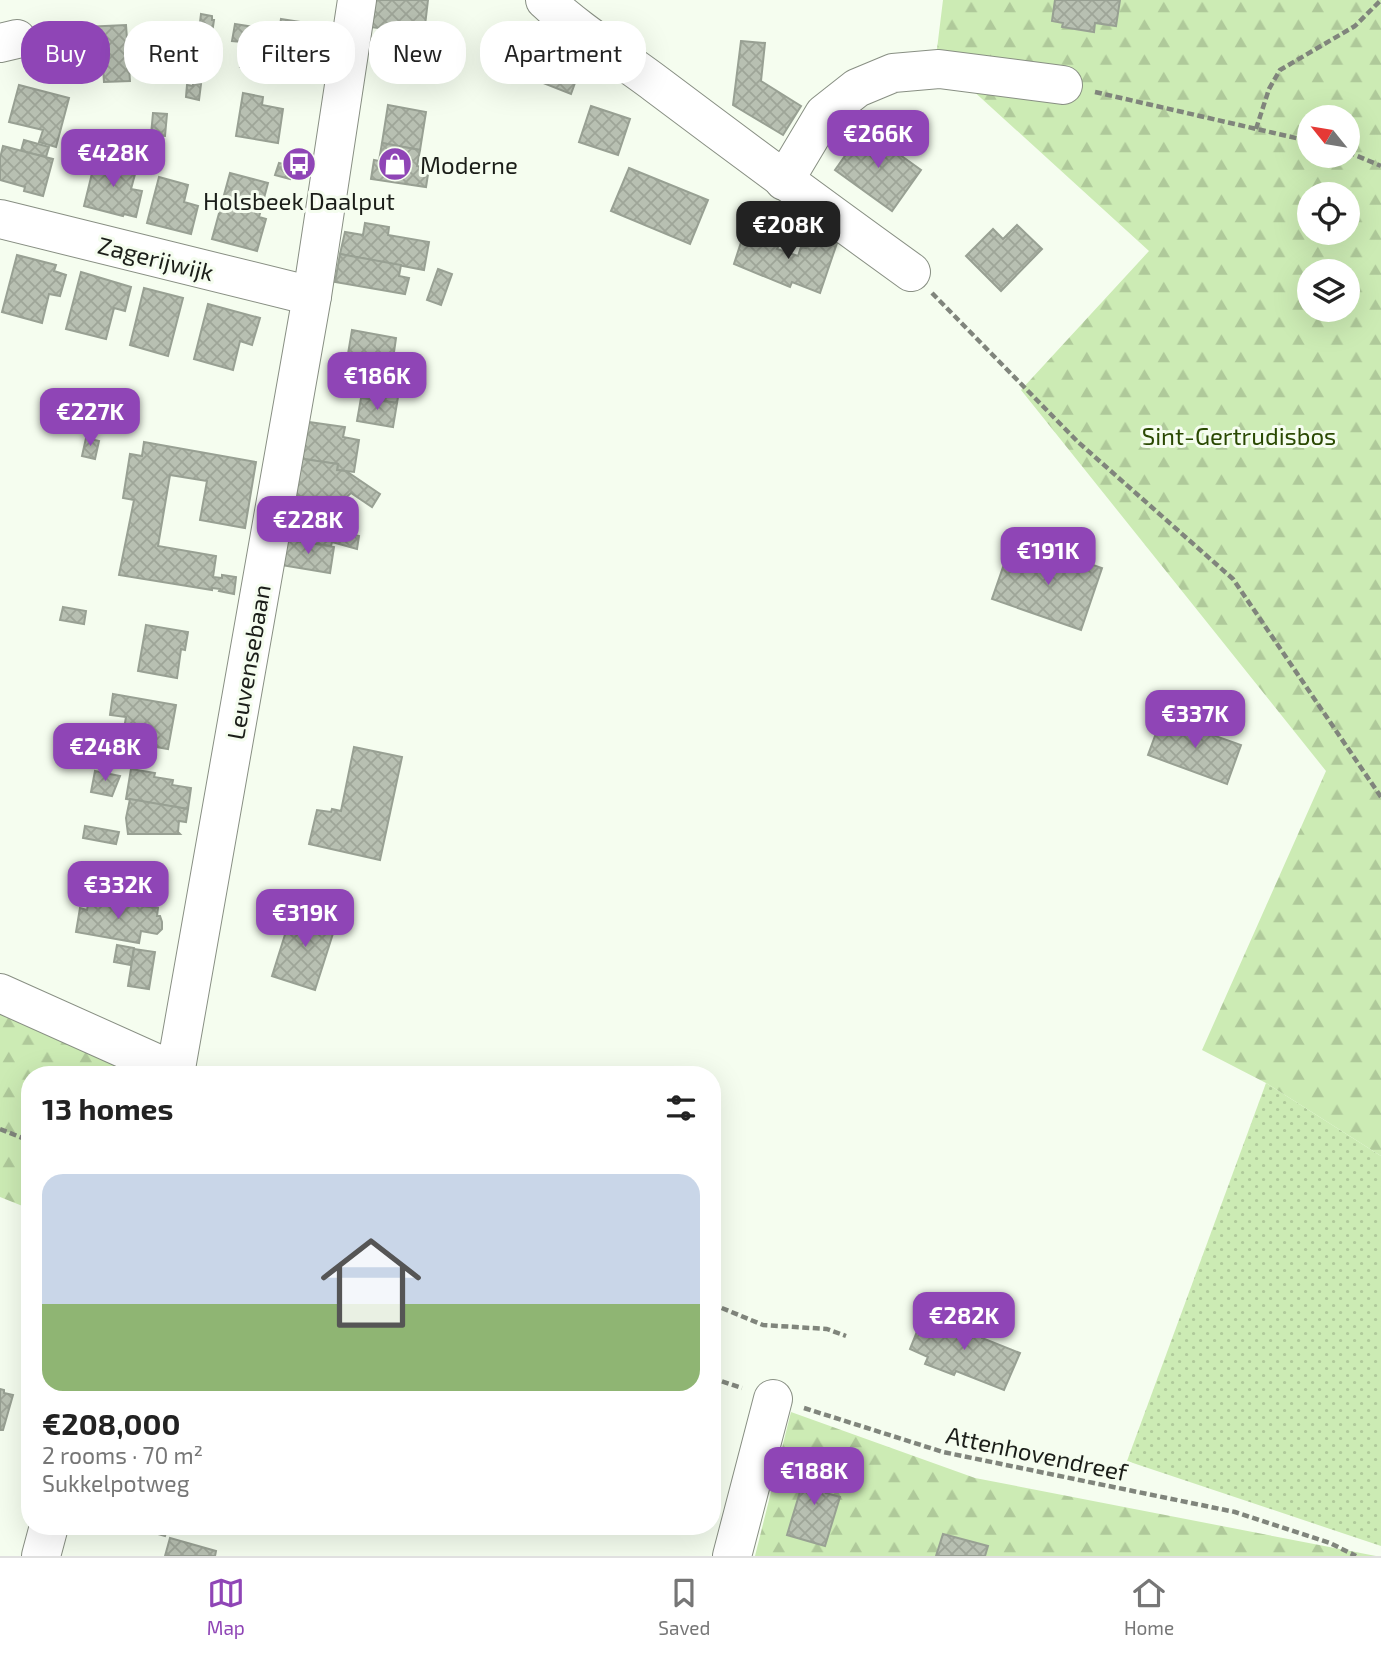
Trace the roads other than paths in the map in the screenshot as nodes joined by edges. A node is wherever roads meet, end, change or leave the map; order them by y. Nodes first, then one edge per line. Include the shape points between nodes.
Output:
1 (357, 0) edge
2 (545, 0) edge
3 (1063, 85) road end
4 (784, 180) junction
5 (0, 219) edge
6 (911, 272) road end
7 (312, 296) junction
8 (0, 993) edge
9 (161, 1066) edge
10 (177, 1066) edge
11 (773, 1399) road end
12 (47, 1535) edge
13 (41, 1556) edge
14 (732, 1556) edge

1 - 7 street, Leuvensebaan
2 - 4 street
3 - 4 street via 939,69 893,73 857,88 824,114
4 - 6 street
5 - 7 street, Zagerijwijk
7 - 10 street, Leuvensebaan
8 - 9 street
11 - 14 street
12 - 13 street

